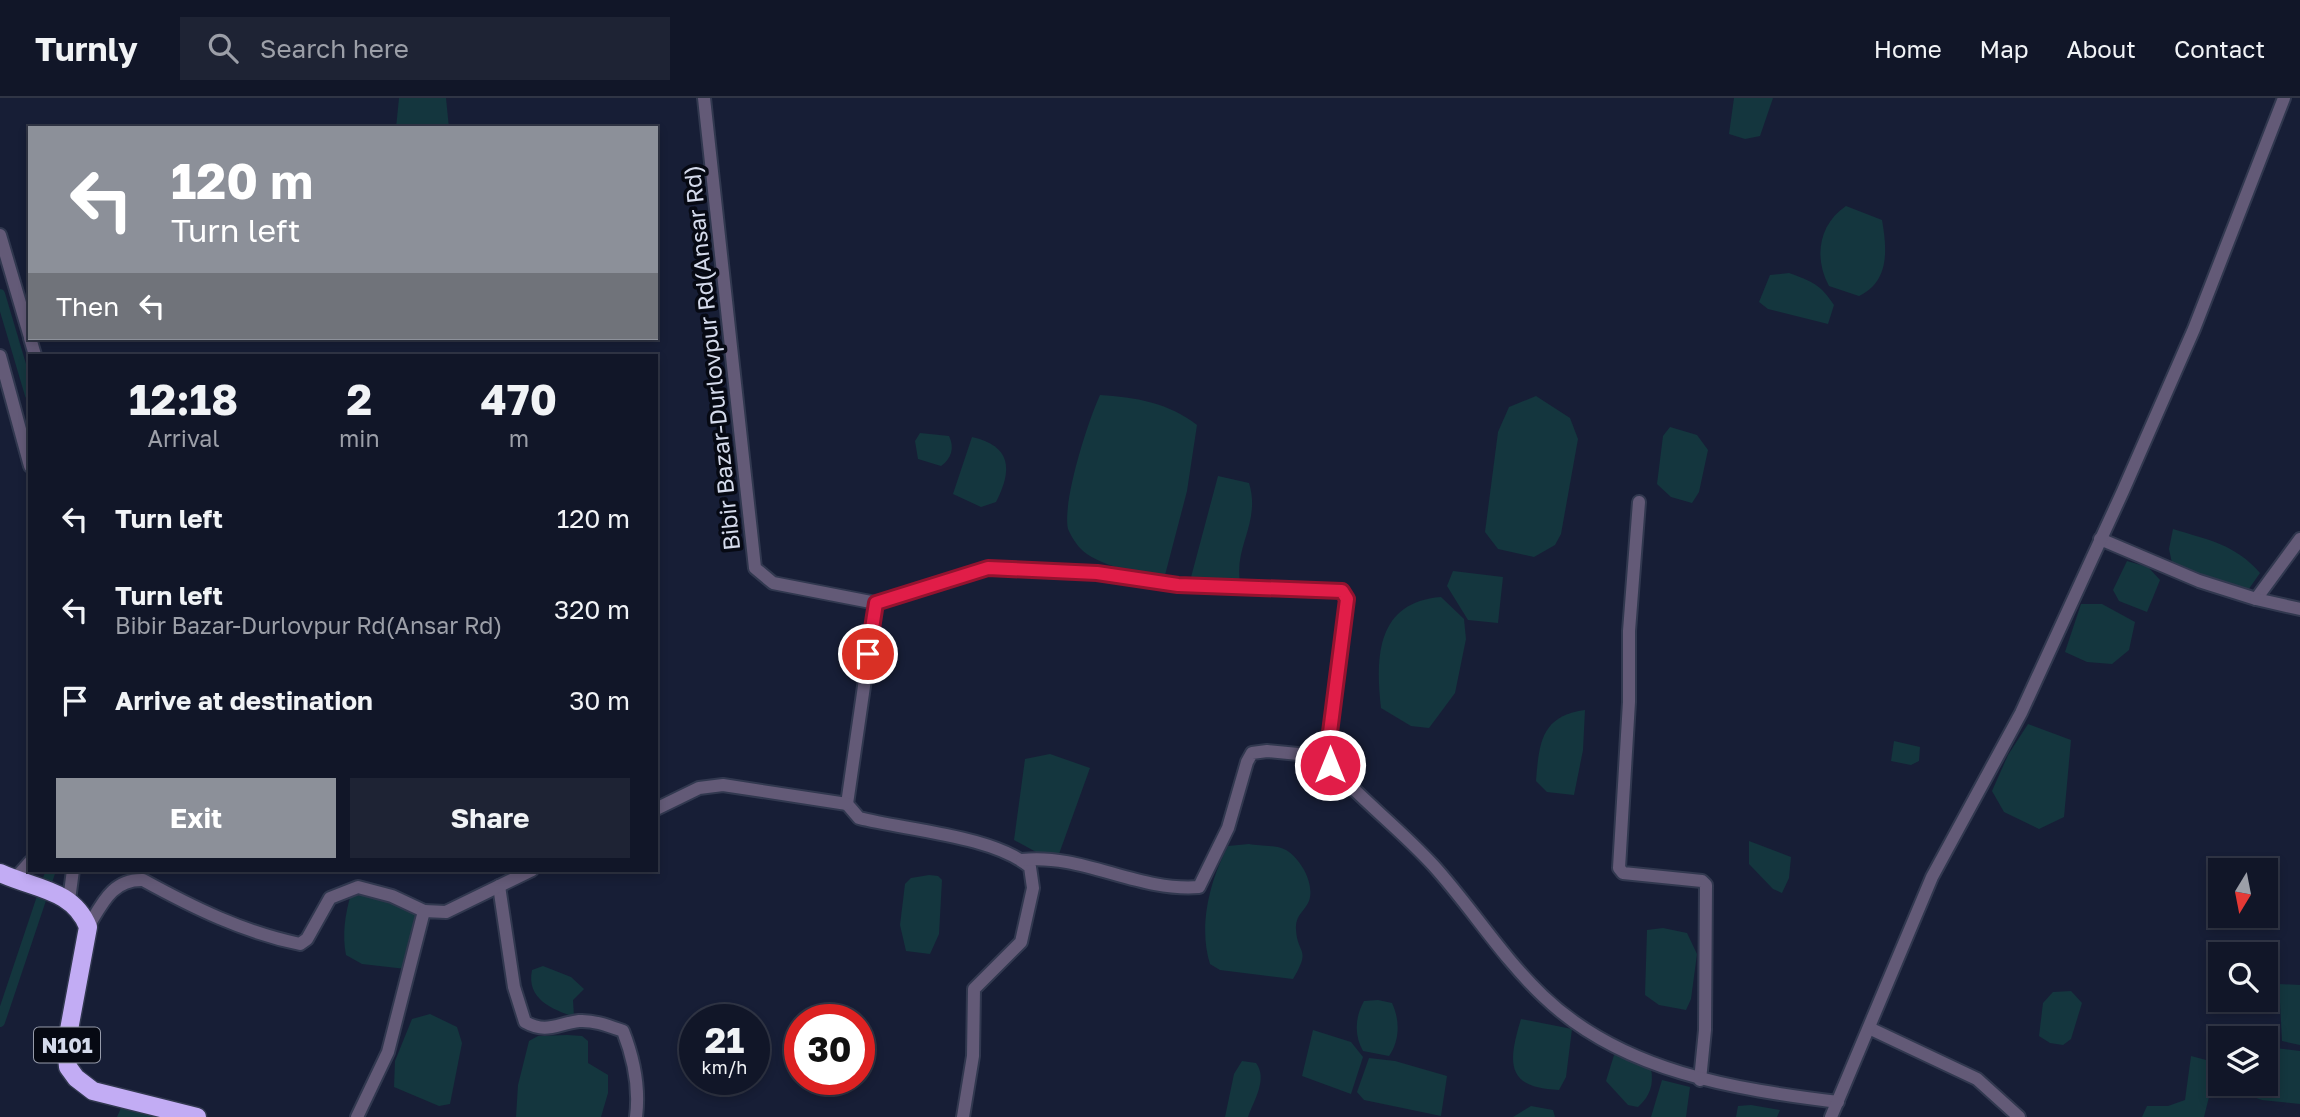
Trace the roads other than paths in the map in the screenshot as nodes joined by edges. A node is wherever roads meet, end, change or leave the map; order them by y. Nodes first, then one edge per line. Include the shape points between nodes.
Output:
1 (704, 98) edge
2 (2284, 98) edge
3 (0, 235) edge
4 (28, 330) edge
5 (0, 356) edge
6 (28, 459) edge
7 (1639, 502) dead end
8 (2100, 538) junction
9 (2300, 539) edge
10 (2256, 598) junction
11 (876, 603) junction
12 (2300, 609) edge
13 (1329, 757) junction
14 (847, 804) junction
15 (658, 808) edge
16 (1022, 860) junction
17 (28, 864) edge
18 (73, 872) edge
19 (528, 872) edge
20 (12, 878) edge
21 (499, 886) junction
22 (64, 898) junction
23 (424, 911) junction
24 (88, 927) junction
25 (1869, 1028) junction
26 (1700, 1080) junction
27 (1838, 1102) junction
28 (197, 1117) edge
29 (357, 1117) edge
30 (636, 1117) edge
31 (963, 1117) edge
32 (1831, 1117) edge
33 (2018, 1117) edge

1 - 11 street, Bibir Bazar-Durlovpur Rd(Ansar Rd) via 755,568 773,583
2 - 8 street via 2194,329
3 - 4 street
5 - 6 street
7 - 26 street via 1619,868 1623,873 1706,885
8 - 10 street via 2199,581
8 - 25 street via 2021,713 1932,877
9 - 10 street
10 - 12 street
11 - 13 street via 988,568 1084,572 1192,586 1342,591 1347,599
11 - 14 street
13 - 16 street via 1252,753 1228,828 1199,887 1128,880 1056,859
13 - 26 street via 1336,772 1433,865 1543,996 1583,1027 1628,1052
14 - 15 street via 723,785 699,788
14 - 16 street via 859,818 983,844
16 - 31 street via 1030,867 1033,888 1021,942 974,989 973,1056
17 - 20 street
18 - 22 street
19 - 21 street
20 - 22 highway
21 - 23 street via 446,912
21 - 30 street via 514,987 525,1022 549,1030 579,1021 601,1023 623,1031 634,1058
22 - 24 highway via 81,910
23 - 24 street via 393,896 358,887 330,898 300,944 264,937 219,920 143,880 131,880 112,889
23 - 29 street via 388,1052
24 - 28 highway, N101 via 66,1046 68,1067 93,1091
25 - 27 street
25 - 33 street via 1977,1079
26 - 27 street
27 - 32 street

